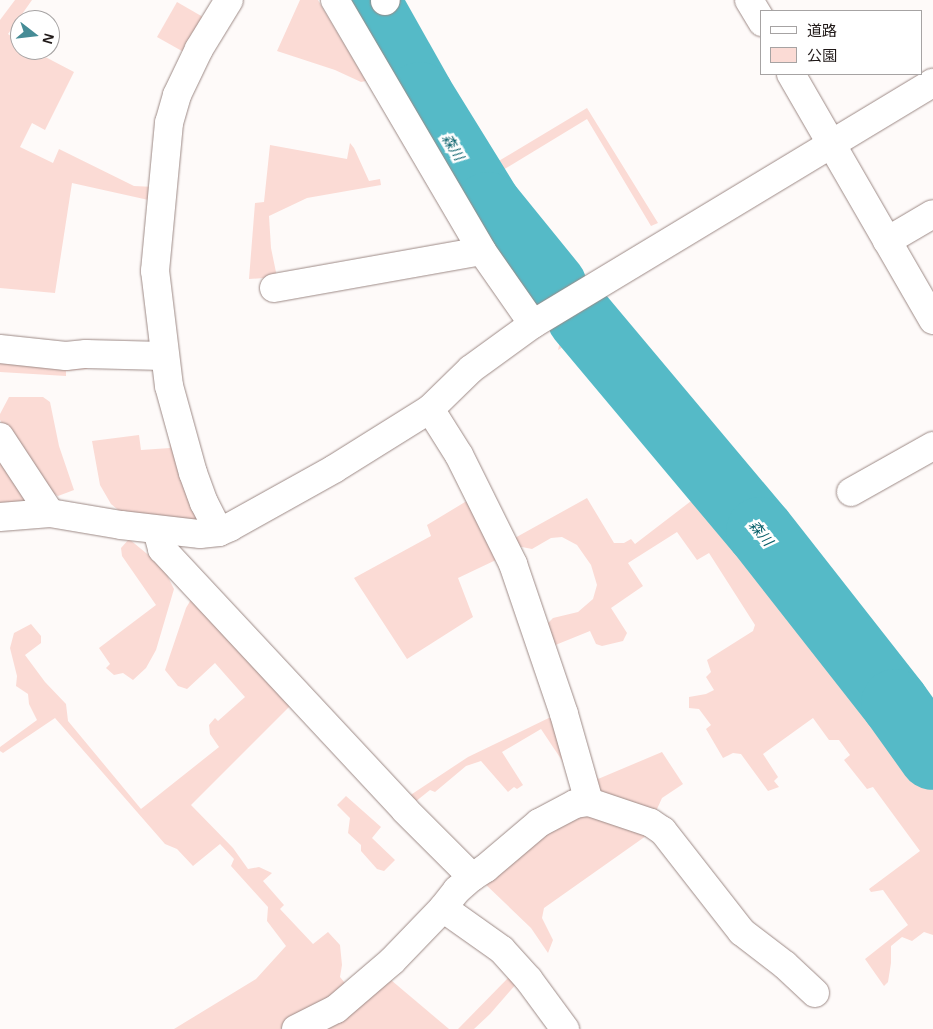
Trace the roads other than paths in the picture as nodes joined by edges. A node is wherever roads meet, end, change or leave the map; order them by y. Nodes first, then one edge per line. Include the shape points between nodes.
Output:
1 (229, 0) edge
2 (335, 0) edge
3 (749, 0) edge
4 (760, 19) edge
5 (792, 75) edge
6 (933, 83) edge
7 (832, 144) junction
8 (933, 214) edge
9 (887, 241) junction
10 (482, 251) junction
11 (274, 288) dead end
12 (933, 320) edge
13 (533, 324) junction
14 (0, 349) edge
15 (163, 356) junction
16 (430, 409) junction
17 (0, 437) edge
18 (933, 446) edge
19 (851, 492) dead end
20 (50, 513) junction
21 (0, 517) edge
22 (157, 530) junction
23 (218, 532) junction
24 (590, 802) junction
25 (472, 877) junction
26 (443, 908) junction
27 (815, 993) dead end
28 (296, 1029) edge
29 (565, 1029) edge

1 - 15 street via 176,95 169,123 155,271
2 - 10 street
3 - 4 street
5 - 7 street
6 - 7 street
7 - 9 street
7 - 13 street
8 - 9 street
9 - 12 street
10 - 11 street
10 - 13 street
13 - 16 street via 471,368
14 - 15 street via 66,356
15 - 23 street via 192,473
16 - 23 street via 334,469
16 - 24 street via 459,455 513,564
17 - 20 street
18 - 19 street
20 - 21 street
20 - 22 street
22 - 23 street via 200,534
22 - 25 street via 162,549 405,810
24 - 25 street via 575,804 538,823
24 - 27 street via 650,823 662,831 742,932
25 - 26 street
26 - 28 street via 392,961 336,1009
26 - 29 street via 502,950

